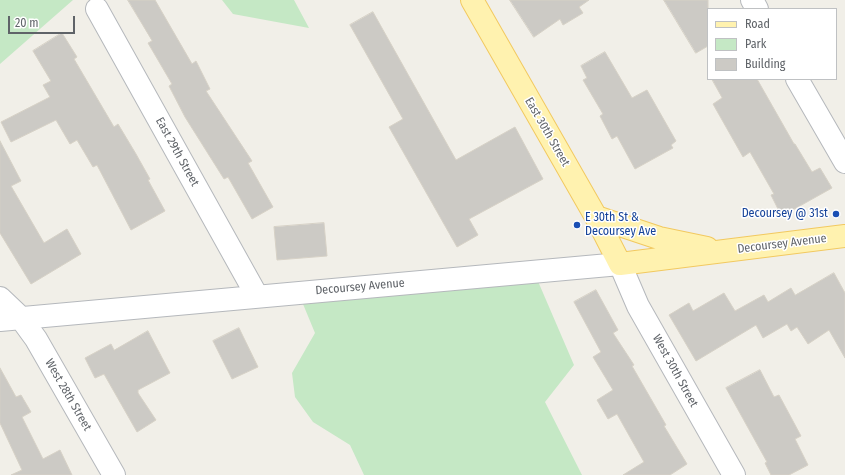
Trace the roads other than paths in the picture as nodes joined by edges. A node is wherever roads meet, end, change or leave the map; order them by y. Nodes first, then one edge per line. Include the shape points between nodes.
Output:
1 (472, 0) edge
2 (97, 9) dead end
3 (798, 80) edge
4 (845, 162) edge
5 (596, 217) junction
6 (845, 236) edge
7 (719, 252) junction
8 (620, 264) junction
9 (258, 296) junction
10 (0, 298) edge
11 (10, 318) edge
12 (114, 475) edge
13 (734, 475) edge

1 - 5 main road, East 30th Street
2 - 9 street, East 29th Street
3 - 4 street
5 - 7 main road, Decoursey Avenue via 659,238 695,244
5 - 8 main road, East 30th Street
6 - 7 main road, Decoursey Avenue
7 - 8 main road, Decoursey Avenue
8 - 9 street, Decoursey Avenue
8 - 13 street, West 30th Street via 638,306
9 - 11 street, Decoursey Avenue
10 - 11 street, West 28th Street
11 - 12 street, West 28th Street via 36,339

